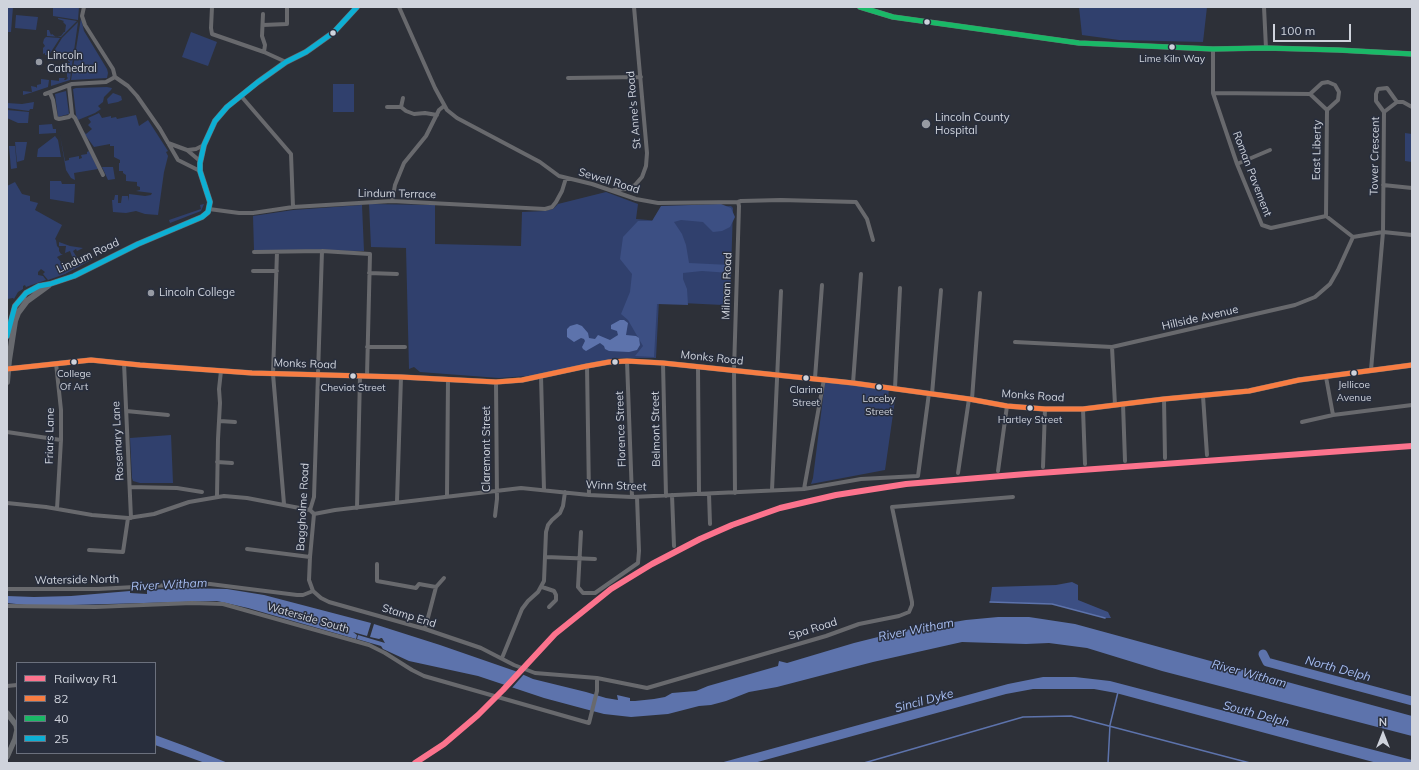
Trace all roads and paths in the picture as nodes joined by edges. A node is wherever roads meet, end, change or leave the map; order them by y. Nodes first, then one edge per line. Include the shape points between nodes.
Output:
1 (84, 7) edge
2 (212, 7) edge
3 (287, 7) edge
4 (356, 7) edge
5 (399, 7) edge
6 (634, 7) edge
7 (860, 7) edge
8 (1264, 7) edge
9 (874, 9) edge
10 (263, 14) dead end
11 (263, 25) junction
12 (1266, 48) junction
13 (1214, 49) junction
14 (264, 52) junction
15 (1412, 54) edge
16 (286, 62) junction
17 (116, 77) junction
18 (641, 77) junction
19 (568, 78) dead end
20 (69, 86) junction
21 (1213, 93) junction
22 (1310, 94) junction
23 (241, 96) junction
24 (403, 98) dead end
25 (1397, 102) junction
26 (444, 106) junction
27 (387, 107) dead end
28 (401, 107) junction
29 (1412, 107) edge
30 (1327, 110) junction
31 (1384, 112) junction
32 (72, 115) junction
33 (437, 115) junction
34 (168, 143) junction
35 (204, 145) junction
36 (187, 150) junction
37 (1270, 150) dead end
38 (200, 161) junction
39 (1237, 164) junction
40 (200, 171) junction
41 (103, 175) dead end
42 (566, 178) junction
43 (1383, 185) junction
44 (1412, 188) edge
45 (614, 190) junction
46 (392, 201) junction
47 (738, 202) junction
48 (293, 207) junction
49 (209, 209) junction
50 (1326, 216) junction
51 (1383, 232) junction
52 (1412, 235) edge
53 (1353, 237) junction
54 (873, 240) dead end
55 (322, 251) junction
56 (254, 252) dead end
57 (277, 252) junction
58 (252, 271) dead end
59 (277, 271) junction
60 (370, 273) junction
61 (397, 274) dead end
62 (861, 274) dead end
63 (50, 284) junction
64 (822, 285) dead end
65 (900, 288) dead end
66 (941, 290) dead end
67 (781, 291) dead end
68 (980, 292) dead end
69 (7, 336) edge
70 (1015, 342) dead end
71 (368, 347) junction
72 (405, 347) dead end
73 (1112, 347) junction
74 (627, 361) junction
75 (56, 363) junction
76 (124, 363) junction
77 (663, 363) junction
78 (1412, 365) edge
79 (587, 366) junction
80 (698, 367) junction
81 (7, 369) edge
82 (734, 370) junction
83 (1372, 370) junction
84 (221, 371) junction
85 (273, 374) junction
86 (318, 375) junction
87 (776, 375) junction
88 (364, 376) junction
89 (541, 376) junction
90 (401, 377) junction
91 (1326, 377) junction
92 (816, 378) junction
93 (448, 379) junction
94 (824, 379) junction
95 (7, 382) edge
96 (496, 382) junction
97 (853, 383) junction
98 (895, 388) junction
99 (931, 393) junction
100 (1203, 396) junction
101 (970, 399) junction
102 (1164, 399) junction
103 (1123, 404) junction
104 (1412, 405) edge
105 (1007, 406) junction
106 (1115, 406) junction
107 (1045, 408) junction
108 (1083, 409) junction
109 (126, 411) junction
110 (168, 415) dead end
111 (1334, 415) junction
112 (220, 421) junction
113 (235, 422) dead end
114 (1302, 422) dead end
115 (7, 432) edge
116 (61, 440) junction
117 (1207, 455) dead end
118 (1165, 458) dead end
119 (1124, 461) dead end
120 (217, 462) junction
121 (232, 463) dead end
122 (1085, 464) dead end
123 (1043, 467) dead end
124 (998, 471) dead end
125 (958, 473) dead end
126 (130, 487) junction
127 (804, 489) junction
128 (544, 490) junction
129 (772, 490) junction
130 (496, 491) junction
131 (202, 492) dead end
132 (565, 492) junction
133 (735, 493) junction
134 (699, 494) junction
135 (709, 494) junction
136 (589, 495) junction
137 (672, 495) junction
138 (217, 496) junction
139 (447, 496) junction
140 (666, 496) junction
141 (634, 497) junction
142 (1013, 497) dead end
143 (397, 502) junction
144 (7, 503) edge
145 (284, 504) junction
146 (357, 508) junction
147 (57, 509) junction
148 (310, 510) junction
149 (314, 514) junction
150 (495, 516) dead end
151 (129, 518) junction
152 (710, 524) dead end
153 (581, 532) dead end
154 (674, 546) dead end
155 (247, 549) dead end
156 (89, 550) dead end
157 (310, 557) junction
158 (546, 557) junction
159 (579, 558) junction
160 (595, 559) dead end
161 (377, 564) dead end
162 (444, 578) dead end
163 (436, 587) junction
164 (542, 587) junction
165 (7, 589) edge
166 (313, 591) junction
167 (7, 606) edge
168 (549, 607) dead end
169 (425, 629) junction
170 (502, 658) junction
171 (597, 678) junction
172 (7, 713) edge
173 (7, 721) edge
174 (16, 721) edge
175 (16, 736) edge
176 (7, 757) edge

1 - 17 street via 82,16 85,25
2 - 14 street via 212,34
3 - 11 street via 287,24
4 - 16 main road via 334,32 306,52
5 - 26 street, Sewell Road
6 - 18 street, St Anne's Road
7 - 9 main road
8 - 12 street
9 - 13 main road via 893,17 1079,43
10 - 11 street
11 - 14 street
12 - 13 main road
12 - 15 main road
13 - 21 street, Roman Pavement
14 - 16 street
16 - 23 main road
17 - 20 street via 104,82
17 - 34 street via 137,96
18 - 19 street
18 - 45 street, St Anne's Road via 646,166 636,185
20 - 32 street
20 - 32 street via 47,93 53,100 56,118
21 - 22 street
21 - 39 street, Roman Pavement
22 - 30 street, East Liberty
22 - 30 street via 1322,83 1335,85 1339,92 1338,100
23 - 35 main road via 215,121
23 - 48 street via 291,154
24 - 28 street
25 - 29 street
25 - 31 street, Tower Crescent
25 - 31 street via 1386,88 1378,89 1376,100
26 - 33 street
26 - 42 street, Sewell Road via 452,115 529,155
27 - 28 street
28 - 33 street via 414,114
30 - 50 street, East Liberty
31 - 43 street, Tower Crescent
32 - 41 street
33 - 46 street via 426,136 404,163
34 - 36 street
34 - 40 street via 178,160
35 - 36 street
35 - 38 main road
36 - 38 street
37 - 39 street
38 - 40 main road
39 - 50 street, Roman Pavement via 1260,221 1266,227
40 - 49 main road via 210,198
42 - 45 street, Sewell Road
42 - 46 street, Lindum Terrace via 556,202 544,210
43 - 44 street
43 - 51 street, Tower Crescent
45 - 47 street, Sewell Road via 658,204
46 - 48 street, Lindum Terrace
47 - 54 street, Sewell Road via 856,202 867,220
47 - 82 street, Milman Road
48 - 49 street, Lindum Terrace via 253,213
49 - 63 main road, Lindum Road via 202,217 138,244 74,276
50 - 53 street
51 - 52 street
51 - 53 street
51 - 83 street
53 - 73 street, Hillside Avenue via 1330,284 1315,297 1295,305
55 - 57 street
55 - 60 street via 370,254
55 - 86 street
56 - 57 street
57 - 59 street
58 - 59 street
59 - 85 street
60 - 61 street
60 - 71 street
62 - 97 street
63 - 69 main road, Lindum Road via 39,286 19,300 12,313
63 - 81 main road, Lindum Road via 27,301 18,313
64 - 92 street
65 - 98 street
66 - 99 street
67 - 87 street
68 - 101 street
70 - 73 street, Hillside Avenue
71 - 72 street
71 - 88 street
73 - 106 street
74 - 77 main road, Monks Road
74 - 79 main road, Monks Road
74 - 141 street, Florence Street
75 - 76 main road, Monks Road via 91,360
75 - 81 main road, Monks Road
75 - 116 street, Friars Lane
76 - 84 main road, Monks Road
76 - 109 street, Rosemary Lane
77 - 80 main road, Monks Road
77 - 140 street, Belmont Street
78 - 83 main road, Monks Road
79 - 89 main road, Monks Road
79 - 136 street
80 - 82 main road, Monks Road
80 - 134 street
81 - 95 main road, Lindum Road
82 - 87 main road, Monks Road
82 - 133 street, Milman Road
83 - 91 main road, Monks Road
84 - 85 main road, Monks Road
84 - 112 street
85 - 86 main road, Monks Road
85 - 145 street
86 - 88 main road, Monks Road
86 - 148 street, Baggholme Road via 314,497
87 - 92 main road, Monks Road
87 - 129 street
88 - 90 main road, Monks Road
88 - 146 street
89 - 96 main road, Monks Road
89 - 128 street
90 - 93 main road, Monks Road
90 - 143 street
91 - 100 main road, Monks Road via 1295,381 1249,392
91 - 111 street
92 - 94 main road, Monks Road
93 - 96 main road, Monks Road
93 - 139 street
94 - 97 main road, Monks Road
94 - 127 street
96 - 130 street, Claremont Street
97 - 98 main road, Monks Road
98 - 99 main road, Monks Road
99 - 101 main road, Monks Road
99 - 127 street, Winn Street via 918,476 861,479
100 - 102 main road, Monks Road
100 - 117 street
101 - 105 main road, Monks Road
101 - 125 street
102 - 103 main road, Monks Road
102 - 118 street
103 - 106 main road, Monks Road
103 - 119 street
104 - 111 street
105 - 107 main road, Monks Road
105 - 124 street
106 - 108 main road, Monks Road
107 - 108 main road, Monks Road
107 - 123 street
108 - 122 street
109 - 110 street
109 - 126 street, Rosemary Lane
111 - 114 street
112 - 113 street
112 - 120 street
115 - 116 street
116 - 147 street, Friars Lane
120 - 121 street
120 - 138 street
126 - 131 street via 177,488
126 - 151 street, Rosemary Lane
127 - 129 street, Winn Street
128 - 130 street, Winn Street via 521,488
128 - 132 street, Winn Street
129 - 133 street, Winn Street
130 - 139 street, Winn Street
130 - 150 street, Claremont Street
132 - 136 street, Winn Street
132 - 158 street via 560,513 548,525
133 - 135 street, Winn Street
134 - 135 street, Winn Street
134 - 137 street, Winn Street
135 - 152 street
136 - 141 street, Winn Street
137 - 140 street, Winn Street
137 - 154 street
138 - 145 street
138 - 151 street via 154,514
139 - 143 street, Winn Street
140 - 141 street, Winn Street
141 - 159 street, Florence Street via 638,563 595,593 583,593 578,587
142 - 171 street, Spa Road via 892,507 912,602 909,612 859,624 647,688
143 - 146 street, Winn Street
144 - 147 street
145 - 148 street
146 - 149 street, Winn Street
147 - 151 street
148 - 149 street, Baggholme Road
149 - 157 street, Baggholme Road
151 - 156 street, Rosemary Lane via 123,552
153 - 159 street
155 - 157 street
157 - 166 street, Baggholme Road via 309,580
158 - 159 street
158 - 164 street
159 - 160 street
161 - 163 street via 377,581 416,588 419,584
162 - 163 street
163 - 169 street
164 - 168 street via 556,594 556,600
164 - 170 street via 522,609
165 - 166 street, Waterside North via 98,589 189,584 296,595
166 - 169 street, Stamp End via 329,602
167 - 171 street, Waterside South via 223,604 369,645 424,676 589,723 597,691
169 - 170 street, Stamp End
170 - 171 street, Spa Road via 541,674
172 - 174 main road
173 - 174 main road
175 - 176 main road

